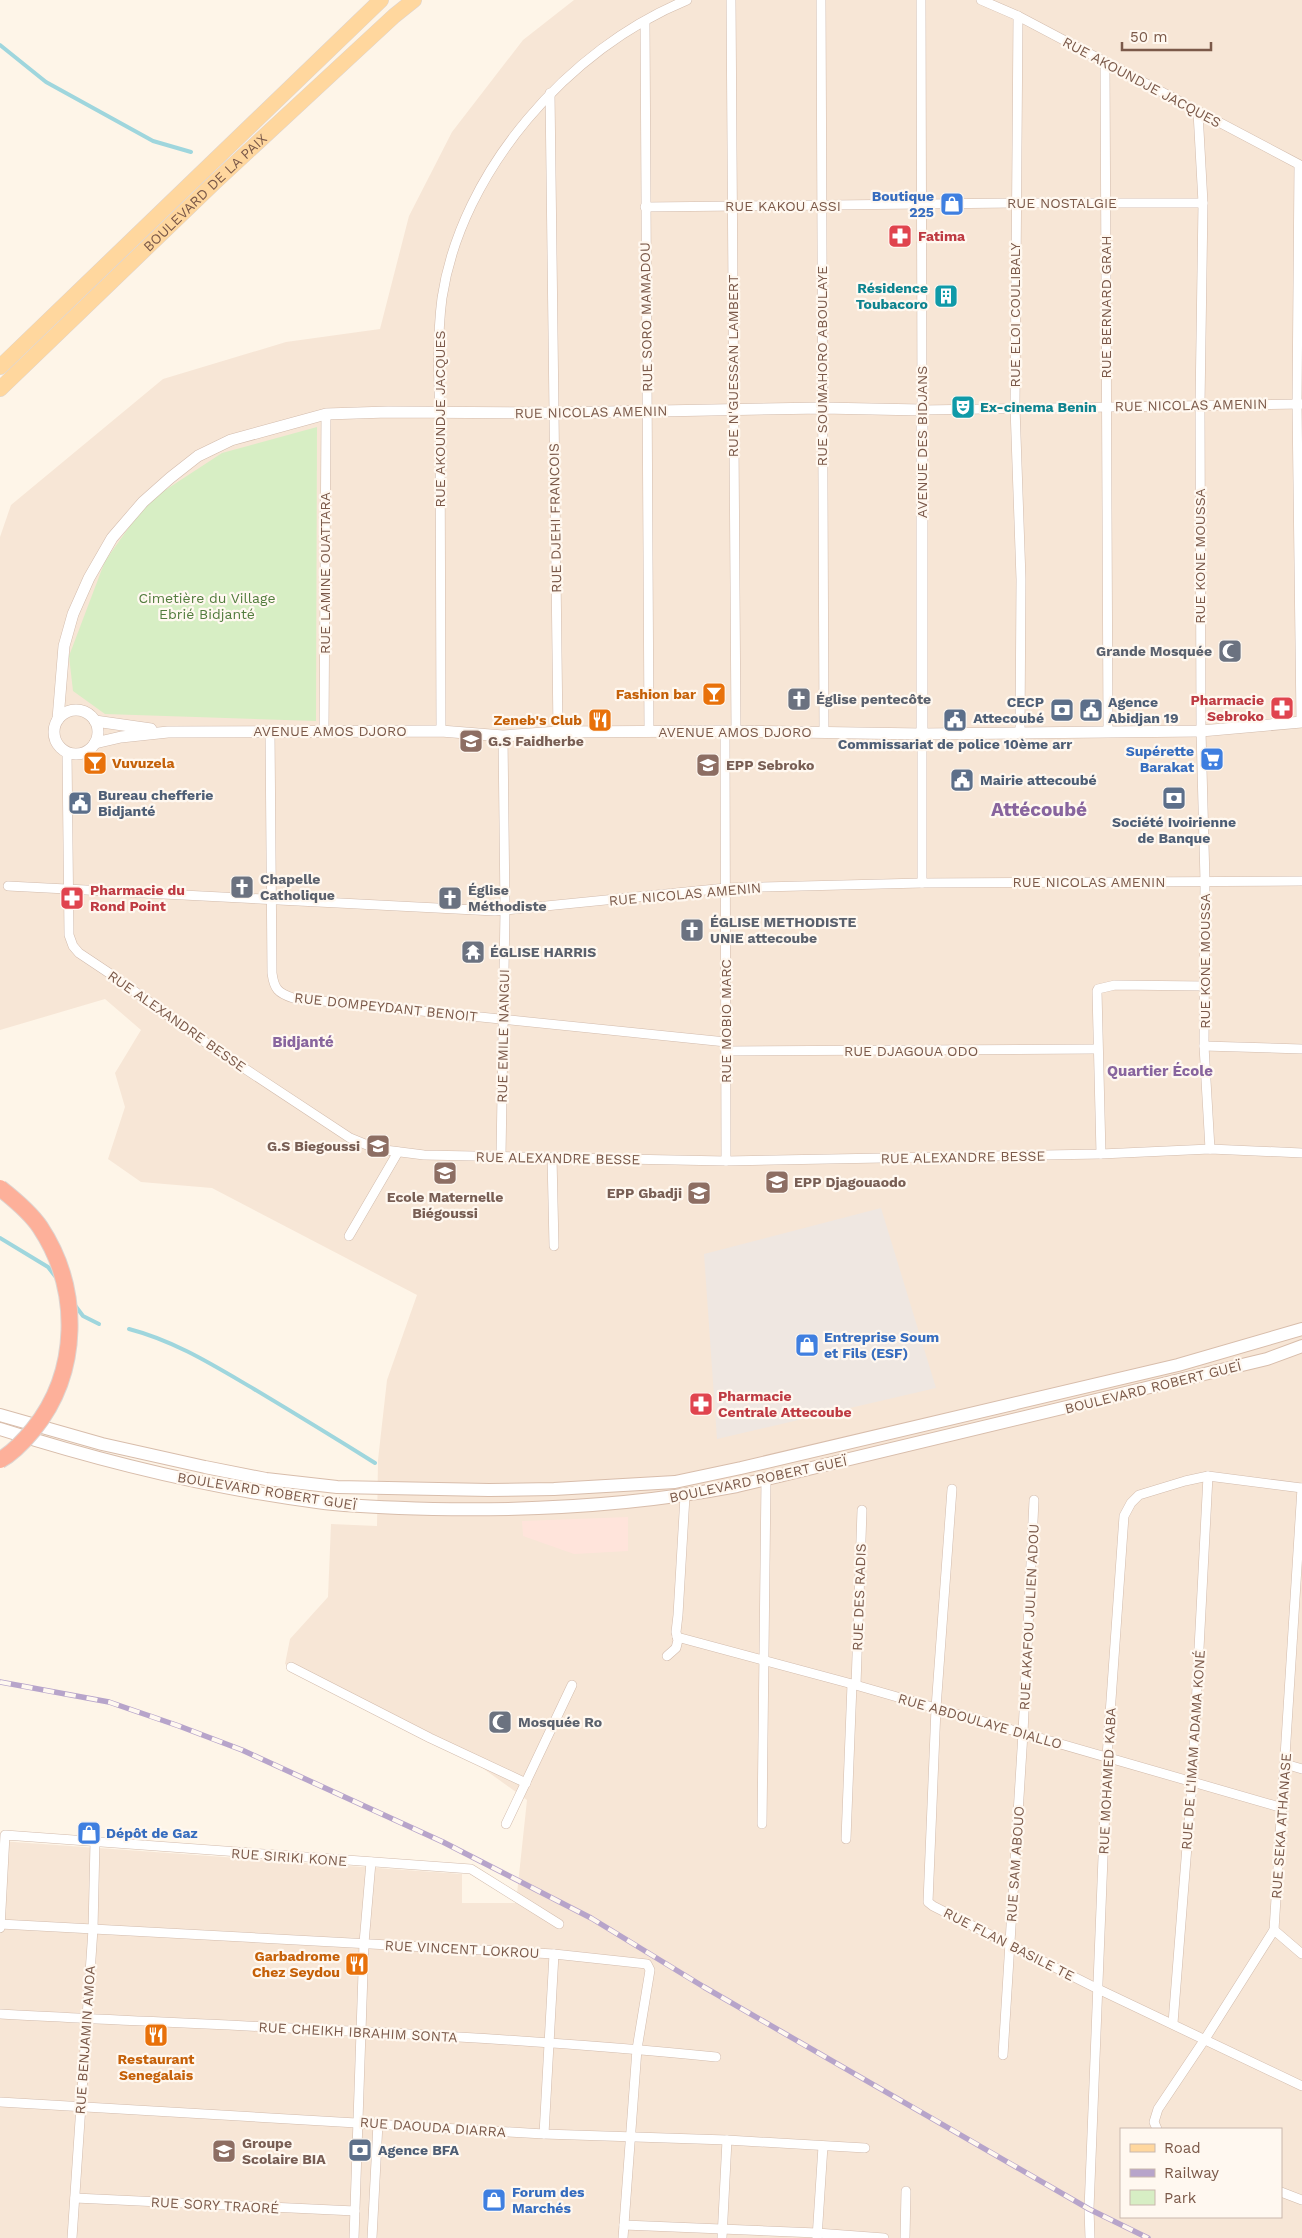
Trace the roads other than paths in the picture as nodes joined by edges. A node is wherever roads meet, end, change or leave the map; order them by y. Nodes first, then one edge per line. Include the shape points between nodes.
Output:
1 (381, 0) edge
2 (414, 0) edge
3 (687, 0) edge
4 (731, 0) edge
5 (821, 0) edge
6 (921, 0) edge
7 (981, 0) edge
8 (1018, 16) junction
9 (644, 22) junction
10 (1105, 64) junction
11 (550, 93) junction
12 (1198, 112) junction
13 (1300, 165) edge
14 (1015, 203) junction
15 (1106, 203) junction
16 (1203, 203) junction
17 (921, 205) junction
18 (731, 206) junction
19 (820, 206) junction
20 (645, 207) junction
21 (0, 367) edge
22 (0, 389) edge
23 (1300, 404) edge
24 (1200, 405) junction
25 (1107, 406) junction
26 (1014, 407) junction
27 (822, 408) junction
28 (733, 410) junction
29 (922, 410) junction
30 (648, 411) junction
31 (440, 412) junction
32 (554, 413) junction
33 (326, 414) junction
34 (58, 719) junction
35 (95, 721) junction
36 (1301, 722) edge
37 (270, 731) junction
38 (324, 731) junction
39 (441, 731) junction
40 (730, 731) junction
41 (1108, 731) junction
42 (1201, 731) junction
43 (168, 732) junction
44 (558, 732) junction
45 (649, 732) junction
46 (824, 732) junction
47 (1020, 733) junction
48 (922, 734) junction
49 (503, 736) junction
50 (95, 743) junction
51 (67, 752) junction
52 (1205, 881) junction
53 (1302, 881) edge
54 (922, 883) junction
55 (8, 886) dead end
56 (726, 888) junction
57 (69, 889) junction
58 (272, 900) junction
59 (505, 910) junction
60 (1205, 986) junction
61 (504, 1020) junction
62 (1204, 1046) junction
63 (726, 1047) junction
64 (1097, 1049) junction
65 (1302, 1049) edge
66 (1210, 1149) junction
67 (398, 1152) junction
68 (1302, 1153) edge
69 (1101, 1154) junction
70 (500, 1156) junction
71 (552, 1157) junction
72 (726, 1161) junction
73 (0, 1188) edge
74 (349, 1236) dead end
75 (554, 1246) dead end
76 (1302, 1329) edge
77 (1302, 1346) edge
78 (0, 1415) edge
79 (0, 1429) edge
80 (0, 1460) edge
81 (1208, 1476) junction
82 (766, 1480) junction
83 (1302, 1488) edge
84 (952, 1489) dead end
85 (685, 1496) junction
86 (1034, 1500) dead end
87 (862, 1510) dead end
88 (677, 1638) junction
89 (667, 1656) dead end
90 (765, 1660) junction
91 (290, 1666) dead end
92 (854, 1684) junction
93 (572, 1685) dead end
94 (936, 1708) junction
95 (1023, 1734) junction
96 (1107, 1757) junction
97 (1285, 1764) junction
98 (1302, 1768) edge
99 (526, 1783) junction
100 (1192, 1783) junction
101 (1283, 1808) junction
102 (506, 1824) dead end
103 (762, 1824) dead end
104 (846, 1839) dead end
105 (95, 1842) junction
106 (371, 1862) junction
107 (559, 1924) dead end
108 (0, 1926) edge
109 (93, 1929) junction
110 (1274, 1930) junction
111 (364, 1943) junction
112 (1010, 1945) junction
113 (554, 1954) junction
114 (1302, 1954) edge
115 (1098, 1989) junction
116 (0, 2014) edge
117 (87, 2018) junction
118 (1173, 2023) junction
119 (362, 2031) junction
120 (1205, 2039) junction
121 (548, 2042) junction
122 (637, 2049) junction
123 (1003, 2055) dead end
124 (716, 2057) dead end
125 (1302, 2086) edge
126 (0, 2102) edge
127 (81, 2106) junction
128 (360, 2122) junction
129 (378, 2123) junction
130 (1157, 2128) edge
131 (544, 2134) junction
132 (630, 2137) junction
133 (727, 2140) junction
134 (823, 2146) junction
135 (865, 2148) dead end
136 (906, 2191) dead end
137 (1282, 2192) edge
138 (75, 2198) junction
139 (1302, 2200) edge
140 (355, 2211) junction
141 (624, 2226) junction
142 (722, 2233) edge
143 (817, 2236) edge
144 (72, 2238) edge
145 (354, 2238) edge
146 (372, 2238) edge
147 (623, 2238) edge
148 (884, 2238) edge
149 (905, 2238) edge
150 (1090, 2238) edge

1 - 21 main road, BOULEVARD DE LA PAIX
2 - 22 main road, BOULEVARD DE LA PAIX via 216,181
3 - 9 street, RUE AKOUNDJE JACQUES
4 - 18 street, RUE N'GUESSAN LAMBERT
5 - 19 street, RUE SOUMAHORO ABOULAYE
6 - 17 street, AVENUE DES BIDJANS
7 - 8 street, RUE AKOUNDJE JACQUES
8 - 10 street, RUE AKOUNDJE JACQUES
8 - 14 street, RUE ELOI COULIBALY
9 - 11 street, RUE AKOUNDJE JACQUES via 598,51
9 - 20 street, RUE SORO MAMADOU
10 - 12 street, RUE AKOUNDJE JACQUES
10 - 15 street, RUE BERNARD GRAH
11 - 31 street, RUE AKOUNDJE JACQUES via 506,146 470,206 456,243 442,298 437,363
11 - 32 street, RUE DJEHI FRANCOIS
12 - 13 street, RUE AKOUNDJE JACQUES
12 - 16 street, RUE KONE MOUSSA
13 - 23 street
14 - 15 street, RUE NOSTALGIE
14 - 17 street, RUE NOSTALGIE
14 - 26 street, RUE ELOI COULIBALY
15 - 16 street, RUE NOSTALGIE
15 - 25 street, RUE BERNARD GRAH
16 - 24 street, RUE KONE MOUSSA
17 - 19 street, RUE KAKOU ASSI
17 - 29 street, AVENUE DES BIDJANS
18 - 19 street, RUE KAKOU ASSI
18 - 20 street, RUE KAKOU ASSI
18 - 28 street, RUE N'GUESSAN LAMBERT
19 - 27 street, RUE SOUMAHORO ABOULAYE
20 - 30 street, RUE SORO MAMADOU
23 - 24 street, RUE NICOLAS AMENIN
23 - 36 street
24 - 25 street, RUE NICOLAS AMENIN
24 - 42 street, RUE KONE MOUSSA
25 - 26 street, RUE NICOLAS AMENIN
25 - 41 street, RUE BERNARD GRAH
26 - 29 street, RUE NICOLAS AMENIN
26 - 47 street, RUE ELOI COULIBALY via 1021,578
27 - 28 street, RUE NICOLAS AMENIN
27 - 29 street, RUE NICOLAS AMENIN
27 - 46 street, RUE SOUMAHORO ABOULAYE
28 - 30 street, RUE NICOLAS AMENIN
28 - 40 street, RUE N'GUESSAN LAMBERT
29 - 48 street, AVENUE DES BIDJANS
30 - 32 street, RUE NICOLAS AMENIN
30 - 45 street, RUE SORO MAMADOU
31 - 32 street, RUE NICOLAS AMENIN
31 - 33 street, RUE NICOLAS AMENIN
31 - 39 street, RUE AKOUNDJE JACQUES
32 - 44 street, RUE DJEHI FRANCOIS
33 - 34 street, RUE NICOLAS AMENIN via 231,440 198,456 170,478 124,524 89,578 73,614 64,646
33 - 38 street, RUE LAMINE OUATTARA
34 - 35 street via 64,713 82,710
34 - 51 street via 54,734
35 - 43 street, AVENUE AMOS DJORO
35 - 50 street via 98,728
36 - 42 street, AVENUE AMOS DJORO
37 - 38 street, AVENUE AMOS DJORO
37 - 43 street, AVENUE AMOS DJORO
37 - 58 street, RUE DOMPEYDANT BENOIT
38 - 39 street, AVENUE AMOS DJORO
39 - 49 street, AVENUE AMOS DJORO
40 - 45 street, AVENUE AMOS DJORO
40 - 46 street, AVENUE AMOS DJORO
40 - 56 street, RUE MOBIO MARC
41 - 42 street, AVENUE AMOS DJORO
41 - 47 street, AVENUE AMOS DJORO
42 - 52 street, RUE KONE MOUSSA
43 - 50 street, AVENUE AMOS DJORO
44 - 45 street, AVENUE AMOS DJORO
44 - 49 street, AVENUE AMOS DJORO
46 - 48 street, AVENUE AMOS DJORO
47 - 48 street, AVENUE AMOS DJORO
48 - 54 street, AVENUE DES BIDJANS
49 - 59 street, RUE EMILE NANGUI
50 - 51 street via 83,752
51 - 57 street, RUE ALEXANDRE BESSE
52 - 53 street, RUE NICOLAS AMENIN
52 - 54 street, RUE NICOLAS AMENIN
52 - 60 street, RUE KONE MOUSSA
54 - 56 street, RUE NICOLAS AMENIN
55 - 57 street, RUE NICOLAS AMENIN
56 - 59 street, RUE NICOLAS AMENIN
56 - 63 street, RUE MOBIO MARC
57 - 58 street, RUE NICOLAS AMENIN
57 - 67 street, RUE ALEXANDRE BESSE via 69,935 79,953 209,1045 350,1138 377,1149
58 - 59 street, RUE NICOLAS AMENIN
58 - 61 street, RUE DOMPEYDANT BENOIT via 272,974 273,985 279,993 293,998
59 - 61 street, RUE EMILE NANGUI
60 - 62 street, RUE KONE MOUSSA
60 - 64 street via 1115,984 1098,989
61 - 63 street, RUE DOMPEYDANT BENOIT
61 - 70 street, RUE EMILE NANGUI
62 - 65 street
62 - 66 street, RUE KONE MOUSSA
63 - 64 street, RUE DJAGOUA ODO
63 - 72 street, RUE MOBIO MARC
64 - 69 street
66 - 68 street, RUE ALEXANDRE BESSE
66 - 69 street, RUE ALEXANDRE BESSE
67 - 70 street, RUE ALEXANDRE BESSE
67 - 74 street
69 - 72 street, RUE ALEXANDRE BESSE
70 - 71 street, RUE ALEXANDRE BESSE
71 - 72 street, RUE ALEXANDRE BESSE
71 - 75 street
73 - 80 highway, bridge via 40,1226 48,1241 68,1299 70,1328 64,1373 52,1402 30,1434
76 - 78 main road, BOULEVARD ROBERT GUEÏ via 1178,1365 675,1482 489,1490 337,1487 197,1465 102,1444
77 - 82 main road, BOULEVARD ROBERT GUEÏ via 1267,1359
79 - 85 main road, BOULEVARD ROBERT GUEÏ via 150,1472 324,1503 489,1510 618,1504
81 - 83 street, RUE MOHAMED KABA
81 - 96 street, RUE MOHAMED KABA via 1139,1495 1130,1503 1124,1516
81 - 100 street, RUE DE L'IMAM ADAMA KONÉ
82 - 85 main road, BOULEVARD ROBERT GUEÏ
82 - 90 street
83 - 97 street, RUE SEKA ATHANASE
84 - 94 street, RUE FLAN BASILE TE
85 - 88 street
86 - 95 street, RUE AKAFOU JULIEN ADOU
87 - 92 street, RUE DES RADIS
88 - 89 street via 676,1648
88 - 90 street, RUE ABDOULAYE DIALLO
90 - 92 street, RUE ABDOULAYE DIALLO
90 - 103 street
91 - 99 street
92 - 94 street, RUE ABDOULAYE DIALLO
92 - 104 street, RUE DES RADIS
93 - 99 street
94 - 95 street, RUE ABDOULAYE DIALLO
94 - 112 street, RUE FLAN BASILE TE via 928,1902
95 - 96 street, RUE ABDOULAYE DIALLO
95 - 112 street, RUE SAM ABOUO
96 - 100 street, RUE ABDOULAYE DIALLO
96 - 115 street, RUE MOHAMED KABA
97 - 98 street
97 - 101 street, RUE SEKA ATHANASE
99 - 102 street
100 - 101 street, RUE ABDOULAYE DIALLO
100 - 118 street, RUE DE L'IMAM ADAMA KONÉ
101 - 110 street, RUE SEKA ATHANASE
105 - 106 street, RUE SIRIKI KONE
105 - 108 street, RUE SIRIKI KONE via 5,1835
105 - 109 street, RUE BENJAMIN AMOA
106 - 107 street, RUE SIRIKI KONE via 471,1869
106 - 111 street
108 - 109 street, RUE VINCENT LOKROU
109 - 111 street, RUE VINCENT LOKROU
109 - 117 street, RUE BENJAMIN AMOA
110 - 114 street
110 - 120 street, RUE SEKA ATHANASE
111 - 113 street, RUE VINCENT LOKROU
111 - 119 street
112 - 115 street, RUE FLAN BASILE TE
112 - 123 street, RUE SAM ABOUO
113 - 121 street
113 - 122 street, RUE VINCENT LOKROU via 647,1964 650,1970
115 - 118 street, RUE FLAN BASILE TE
115 - 150 street, RUE MOHAMED KABA
116 - 117 street, RUE CHEIKH IBRAHIM SONTA
117 - 119 street, RUE CHEIKH IBRAHIM SONTA
117 - 127 street, RUE BENJAMIN AMOA
118 - 120 street, RUE FLAN BASILE TE
119 - 121 street, RUE CHEIKH IBRAHIM SONTA
119 - 128 street
120 - 125 street, RUE FLAN BASILE TE
120 - 130 street, RUE SEKA ATHANASE via 1158,2109 1154,2122
121 - 122 street, RUE CHEIKH IBRAHIM SONTA
121 - 131 street
122 - 124 street, RUE CHEIKH IBRAHIM SONTA
122 - 132 street, RUE VINCENT LOKROU
126 - 127 street, RUE DAOUDA DIARRA
127 - 128 street, RUE DAOUDA DIARRA
127 - 138 street, RUE BENJAMIN AMOA
128 - 129 street, RUE DAOUDA DIARRA
128 - 140 street
129 - 131 street, RUE DAOUDA DIARRA
129 - 146 street
131 - 132 street, RUE DAOUDA DIARRA
132 - 133 street, RUE DAOUDA DIARRA
132 - 141 street, RUE VINCENT LOKROU
133 - 134 street, RUE DAOUDA DIARRA
133 - 142 street
134 - 135 street, RUE DAOUDA DIARRA
134 - 143 street
136 - 149 street
137 - 139 street
138 - 140 street, RUE SORY TRAORÉ
138 - 144 street, RUE BENJAMIN AMOA
140 - 145 street
141 - 142 street
141 - 147 street, RUE VINCENT LOKROU
142 - 143 street
143 - 148 street

